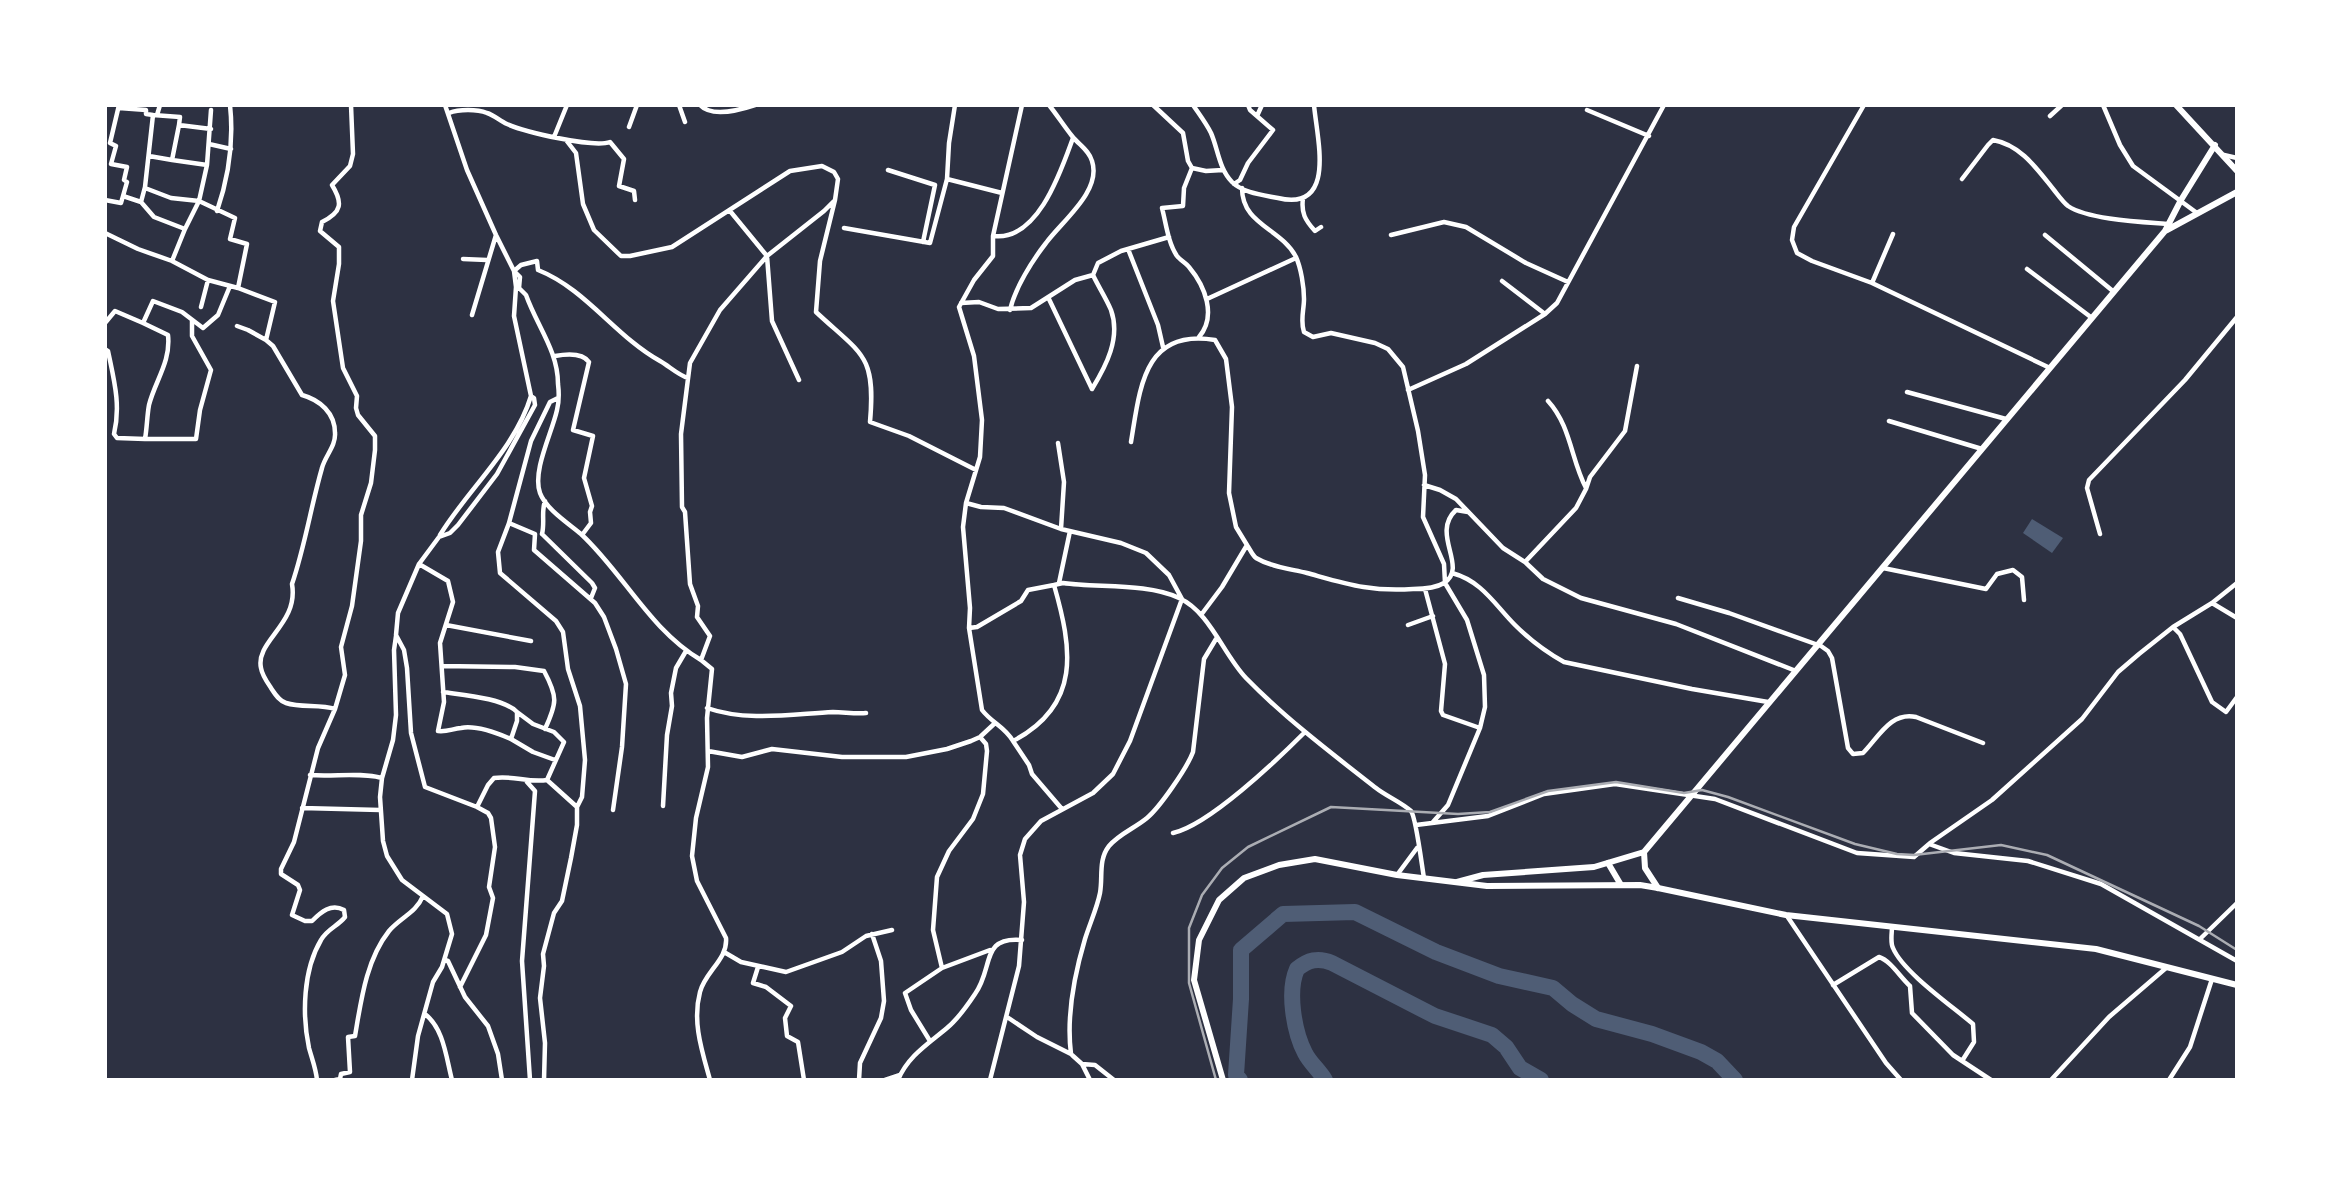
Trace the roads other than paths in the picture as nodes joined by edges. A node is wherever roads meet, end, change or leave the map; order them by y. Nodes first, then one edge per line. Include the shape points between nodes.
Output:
1 (160, 105) edge
2 (230, 105) edge
3 (351, 105) edge
4 (445, 105) edge
5 (567, 105) edge
6 (637, 105) edge
7 (679, 105) edge
8 (700, 105) edge
9 (755, 105) edge
10 (955, 105) edge
11 (1023, 105) edge
12 (1049, 105) edge
13 (1153, 105) edge
14 (1194, 105) edge
15 (1248, 105) edge
16 (1262, 105) edge
17 (1314, 105) edge
18 (1664, 105) edge
19 (1864, 105) edge
20 (2062, 105) edge
21 (2103, 105) edge
22 (2176, 105) edge
23 (119, 106) edge
24 (211, 110) dead end
25 (1587, 110) dead end
26 (449, 113) junction
27 (155, 115) junction
28 (1257, 116) junction
29 (2050, 116) dead end
30 (685, 122) dead end
31 (179, 125) junction
32 (629, 127) dead end
33 (211, 129) junction
34 (554, 136) junction
35 (1649, 136) junction
36 (1073, 138) junction
37 (566, 140) junction
38 (209, 144) junction
39 (2215, 145) junction
40 (231, 149) junction
41 (2223, 155) junction
42 (149, 156) junction
43 (2237, 158) edge
44 (172, 160) junction
45 (207, 165) junction
46 (1192, 168) junction
47 (888, 170) dead end
48 (1223, 170) junction
49 (2237, 170) edge
50 (947, 178) junction
51 (1962, 178) dead end
52 (1234, 184) junction
53 (145, 187) junction
54 (1242, 188) junction
55 (1003, 192) junction
56 (2237, 192) edge
57 (123, 196) junction
58 (1303, 198) junction
59 (105, 200) edge
60 (635, 200) dead end
61 (835, 200) junction
62 (2180, 200) junction
63 (199, 201) junction
64 (141, 202) junction
65 (217, 211) junction
66 (730, 211) junction
67 (2197, 214) junction
68 (2169, 223) junction
69 (1321, 227) dead end
70 (844, 228) dead end
71 (185, 229) junction
72 (2165, 231) junction
73 (105, 233) edge
74 (496, 234) junction
75 (1894, 234) dead end
76 (1391, 235) dead end
77 (2045, 235) dead end
78 (993, 236) junction
79 (1169, 237) junction
80 (923, 242) junction
81 (1128, 249) junction
82 (767, 256) junction
83 (1296, 258) junction
84 (463, 259) dead end
85 (487, 260) junction
86 (172, 261) junction
87 (2027, 269) dead end
88 (514, 271) junction
89 (1093, 275) junction
90 (208, 280) junction
91 (1502, 281) dead end
92 (1568, 282) junction
93 (1872, 283) junction
94 (230, 286) junction
95 (238, 288) junction
96 (2114, 292) junction
97 (1048, 297) junction
98 (1207, 299) junction
99 (961, 303) junction
100 (201, 307) dead end
101 (1010, 310) junction
102 (1545, 314) junction
103 (471, 315) dead end
104 (2237, 317) edge
105 (2092, 318) junction
106 (192, 320) junction
107 (105, 323) edge
108 (143, 323) junction
109 (237, 326) dead end
110 (1199, 337) junction
111 (266, 340) junction
112 (1163, 347) junction
113 (105, 349) edge
114 (555, 356) junction
115 (1637, 366) dead end
116 (2050, 368) junction
117 (688, 378) junction
118 (799, 380) dead end
119 (1408, 390) junction
120 (1907, 391) dead end
121 (531, 396) junction
122 (558, 398) junction
123 (1548, 401) dead end
124 (2007, 420) junction
125 (1889, 421) dead end
126 (145, 439) junction
127 (1131, 442) dead end
128 (1058, 443) dead end
129 (1982, 449) junction
130 (976, 470) junction
131 (1424, 485) junction
132 (1586, 489) junction
133 (545, 501) junction
134 (966, 503) junction
135 (1468, 512) junction
136 (509, 523) junction
137 (1061, 529) junction
138 (1070, 531) junction
139 (536, 534) junction
140 (542, 534) junction
141 (2100, 534) dead end
142 (582, 535) junction
143 (439, 537) junction
144 (1247, 545) junction
145 (1525, 562) junction
146 (419, 564) junction
147 (1882, 568) junction
148 (1452, 573) junction
149 (1445, 583) junction
150 (2237, 583) edge
151 (1057, 584) junction
152 (1425, 589) junction
153 (591, 598) junction
154 (1678, 598) dead end
155 (1182, 599) junction
156 (2024, 600) dead end
157 (2212, 603) junction
158 (1201, 615) junction
159 (1433, 616) junction
160 (2237, 618) edge
161 (446, 625) junction
162 (1408, 625) dead end
163 (2173, 627) junction
164 (969, 628) junction
165 (396, 635) junction
166 (1216, 639) junction
167 (531, 641) dead end
168 (1817, 645) junction
169 (686, 651) junction
170 (701, 660) junction
171 (442, 666) junction
172 (1796, 671) junction
173 (443, 692) junction
174 (2237, 697) edge
175 (1768, 702) junction
176 (707, 708) junction
177 (335, 709) junction
178 (517, 712) junction
179 (866, 713) dead end
180 (994, 724) junction
181 (1480, 728) junction
182 (545, 729) junction
183 (1305, 732) junction
184 (980, 737) junction
185 (511, 739) junction
186 (1013, 741) junction
187 (1983, 743) dead end
188 (708, 751) junction
189 (555, 760) junction
190 (310, 775) junction
191 (382, 778) junction
192 (547, 780) junction
193 (527, 782) junction
194 (1689, 797) junction
195 (663, 806) dead end
196 (477, 807) junction
197 (577, 807) junction
198 (302, 808) junction
199 (1062, 809) junction
200 (380, 810) junction
201 (613, 810) dead end
202 (1432, 823) junction
203 (1416, 825) junction
204 (1172, 833) dead end
205 (1929, 844) junction
206 (1418, 847) junction
207 (1644, 852) junction
208 (1608, 863) junction
209 (1397, 875) junction
210 (1424, 878) junction
211 (1457, 882) junction
212 (1621, 885) junction
213 (1658, 888) junction
214 (423, 896) junction
215 (2237, 903) edge
216 (1786, 915) junction
217 (1892, 927) junction
218 (892, 929) dead end
219 (872, 934) junction
220 (2200, 939) junction
221 (1023, 940) junction
222 (991, 950) junction
223 (724, 952) junction
224 (444, 960) junction
225 (2237, 961) edge
226 (758, 967) junction
227 (2167, 967) junction
228 (942, 968) junction
229 (2212, 979) junction
230 (1833, 985) junction
231 (2237, 985) edge
232 (460, 988) junction
233 (425, 1014) junction
234 (1006, 1017) junction
235 (930, 1041) junction
236 (1071, 1054) junction
237 (1962, 1061) junction
238 (1082, 1064) junction
239 (900, 1077) edge
240 (317, 1080) edge
241 (335, 1080) edge
242 (412, 1080) edge
243 (453, 1080) edge
244 (502, 1080) edge
245 (530, 1080) edge
246 (544, 1080) edge
247 (710, 1080) edge
248 (804, 1080) edge
249 (859, 1080) edge
250 (885, 1080) edge
251 (990, 1080) edge
252 (1090, 1080) edge
253 (1114, 1080) edge
254 (1223, 1080) edge
255 (1901, 1080) edge
256 (1991, 1080) edge
257 (2051, 1080) edge
258 (2169, 1080) edge

1 - 27 street
2 - 40 street
3 - 177 street via 353,154 350,166 332,185 338,194 338,209 320,231 339,247 333,301 344,368 357,396 358,415 375,436 375,450 361,515 352,606 341,648 345,675
4 - 26 street
5 - 34 street
6 - 32 street
7 - 30 street
8 - 9 street via 717,111
10 - 50 street
11 - 55 street
12 - 36 street
13 - 46 street via 1183,133
14 - 48 street via 1209,129
15 - 28 street
16 - 28 street
17 - 58 street via 1319,174 1314,189
18 - 35 street
19 - 93 street via 1794,227 1792,240 1797,253
20 - 29 street
21 - 62 street via 2133,166
22 - 39 main road
23 - 27 street
23 - 57 street via 110,143 116,146 111,164 127,167
24 - 33 street
25 - 35 street
26 - 34 street via 487,113 507,124
26 - 74 street via 464,162
27 - 31 street via 180,117
27 - 42 street
28 - 52 street via 1273,130
31 - 33 street
31 - 44 street
33 - 38 street
34 - 37 street
35 - 92 street
36 - 78 street via 1049,196 1036,214 1013,234
36 - 101 street via 1093,161 1091,186 1034,259
37 - 60 street via 610,142 624,159 619,186 634,191
37 - 66 street via 576,153 583,204 594,230 621,256 672,247
38 - 40 street
38 - 45 street
39 - 41 main road
39 - 62 main road
40 - 65 street
41 - 43 street
41 - 49 main road
42 - 44 street
42 - 53 street
44 - 45 street
45 - 63 street
46 - 48 street
46 - 79 street via 1183,206 1162,208
47 - 80 street via 936,185
48 - 52 street
50 - 55 street
50 - 80 street via 930,243
51 - 68 street via 1993,140 2024,154 2069,207 2124,221
52 - 54 street
53 - 63 street via 171,198
53 - 64 street
54 - 58 street via 1286,200
54 - 83 street via 1245,206 1257,223 1277,234
55 - 78 street
56 - 67 main road
57 - 59 street via 121,203
57 - 64 street
58 - 69 street via 1301,210 1307,222 1315,230
61 - 66 street via 834,172 815,166 790,171
61 - 82 street
61 - 130 street via 820,261 816,312 853,345 870,369 870,422
62 - 67 street
62 - 68 main road
63 - 65 street
63 - 71 street
64 - 71 street via 154,217
65 - 95 street via 235,218 230,239 247,244
66 - 82 street
67 - 72 main road
68 - 72 main road
70 - 80 street
71 - 86 street
72 - 96 main road
73 - 86 street
74 - 85 street
74 - 88 street
75 - 93 street
76 - 92 street via 1444,222 1465,227
77 - 96 street
78 - 99 street via 993,256
79 - 81 street
79 - 98 street
81 - 89 street via 1098,263
81 - 112 street
82 - 117 street via 713,320 690,363
82 - 118 street via 772,321
83 - 98 street
83 - 119 street via 1303,285 1304,332 1313,337 1331,333 1388,349 1403,367
84 - 85 street
85 - 103 street
86 - 90 street
87 - 105 street
88 - 114 street
88 - 117 street via 537,261 538,270 558,278 641,351
88 - 121 street via 514,316
89 - 97 street
89 - 97 street via 1111,310 1114,338 1092,389
90 - 94 street
90 - 100 street
91 - 102 street
92 - 102 street
93 - 116 street
94 - 95 street
94 - 106 street via 218,315 203,328
95 - 111 street via 275,302
96 - 105 main road
97 - 101 street via 1031,308
98 - 110 street via 1209,317
99 - 101 street via 979,302
99 - 130 street via 959,311 976,366 982,420
102 - 119 street via 1466,364
104 - 141 street via 2185,380 2089,480 2087,488
105 - 116 main road
106 - 108 street via 153,301
106 - 126 street via 192,336 211,370 196,439
107 - 108 street via 115,311
108 - 126 street via 167,335 169,346 150,404
109 - 111 street
110 - 112 street
110 - 144 street via 1215,340 1226,359 1232,407 1229,493 1236,527
111 - 177 street via 302,395 328,410 335,435 292,584 291,609 263,648 260,667 283,702
112 - 127 street via 1142,379
113 - 126 street via 116,391 114,434 117,439
114 - 122 street
114 - 142 street via 577,355 589,362 573,430 593,436 584,478 592,506 591,523
115 - 132 street via 1625,431
116 - 124 main road
117 - 170 street via 681,434 682,507 697,617 710,636
119 - 131 street
120 - 124 street
121 - 143 street via 511,436
121 - 143 street via 535,404 497,474 458,525
122 - 133 street via 538,479
122 - 136 street via 550,402 531,441
123 - 132 street via 1566,429
124 - 129 main road
125 - 129 street
128 - 137 street via 1064,482
129 - 147 main road
130 - 134 street
131 - 135 street via 1456,499
131 - 149 street via 1423,517 1444,564
132 - 145 street via 1576,508
133 - 140 street
133 - 142 street
134 - 137 street via 1004,508
134 - 164 street via 963,547
135 - 145 street via 1503,548
135 - 148 street via 1456,510 1446,524
136 - 139 street
136 - 197 street via 498,552 500,573 556,621 566,644 568,669 580,706 585,760
137 - 138 street
138 - 151 street
138 - 155 street via 1146,553 1169,575
139 - 140 street
139 - 153 street via 534,550
140 - 153 street via 592,583
142 - 169 street via 653,620
143 - 146 street
144 - 152 street via 1254,557 1269,563 1356,587
144 - 158 street
145 - 172 street via 1543,579 1581,597 1676,624
146 - 161 street via 450,585 453,608
146 - 165 street via 398,613
147 - 156 street via 1986,589 1997,574 2013,570 2022,577
147 - 168 main road
148 - 149 street
148 - 175 street via 1466,577 1493,598 1514,625 1564,662
149 - 152 street
149 - 181 street via 1467,620 1484,675
150 - 157 street
151 - 155 street via 1165,593
151 - 164 street via 1028,590 1021,601
151 - 186 street via 1067,678 1046,714
152 - 159 street
153 - 201 street via 604,617 626,684
154 - 168 street
155 - 158 street
155 - 199 street via 1113,774 1093,793
157 - 160 street
157 - 163 street
158 - 166 street
159 - 162 street
159 - 181 street via 1445,664 1441,711
161 - 167 street
161 - 171 street via 440,643
163 - 174 street via 2211,702 2226,712
163 - 205 street via 2118,672 2082,719 1992,800
164 - 180 street via 979,699
165 - 191 street via 396,715
165 - 196 street via 404,650 411,733 425,787
166 - 183 street via 1240,671
166 - 236 street via 1204,659 1193,752 1187,765 1148,817 1108,847 1102,858 1100,892 1073,990 1068,1028
168 - 172 main road
168 - 187 street via 1832,658 1848,748 1853,754 1863,753 1893,720 1904,715
169 - 170 street
169 - 195 street via 676,668 671,693
170 - 176 street via 712,669
171 - 173 street
171 - 182 street via 544,671 555,703
172 - 175 main road
173 - 178 street via 500,702
173 - 185 street via 438,730 465,727
175 - 194 main road
176 - 179 street via 782,717
176 - 188 street
177 - 190 street
178 - 182 street
178 - 185 street
180 - 184 street
180 - 186 street via 1003,727
181 - 202 street via 1448,805
182 - 189 street via 564,742
183 - 203 street via 1412,812
183 - 204 street via 1212,813 1192,827
184 - 188 street via 947,750 892,757 772,749 742,757
184 - 228 street via 987,751 979,806 937,877 933,930
185 - 189 street
186 - 199 street via 1032,774
188 - 223 street via 692,856 697,881 726,938
189 - 192 street
190 - 191 street
190 - 198 street
191 - 200 street
192 - 193 street
192 - 197 street
193 - 196 street via 494,778
193 - 245 street via 535,791 522,961
194 - 202 street via 1615,784 1544,794 1488,816
194 - 205 street via 1715,799 1857,853 1914,857
194 - 207 main road
196 - 232 street via 491,818 495,847 489,887 493,898 486,935
197 - 246 street via 562,901 543,954
198 - 200 street
198 - 240 street via 294,842 281,869 300,891 292,915 312,921 335,907 345,914 321,939 308,979 305,1026
199 - 221 street via 1031,830 1022,848
200 - 214 street via 387,856 402,880
202 - 203 street
203 - 206 street
205 - 220 street via 1954,853 2028,861 2101,884
206 - 209 street
206 - 210 street
207 - 208 main road
207 - 213 main road via 1645,868
208 - 211 main road via 1564,871 1483,875
208 - 212 main road
209 - 210 main road
209 - 254 main road via 1315,859 1279,865 1244,878 1219,900 1199,940 1194,980
210 - 211 main road
211 - 212 main road
212 - 213 main road
213 - 216 main road
214 - 224 street via 447,914 451,923
214 - 241 street via 418,908 388,933 375,957 364,986 355,1036 348,1037 350,1072
215 - 220 street
216 - 217 main road
216 - 230 street
217 - 227 main road via 2096,949
217 - 237 street via 1892,948 1931,990 1973,1024 1975,1042
218 - 219 street
219 - 226 street via 842,952 794,970
219 - 249 street via 881,961 884,1000 881,1018 860,1063
220 - 225 street
221 - 222 street via 999,942
221 - 234 street
222 - 228 street
222 - 235 street via 975,994 950,1026
223 - 226 street
223 - 247 street via 700,991 696,1015
224 - 232 street
224 - 233 street
226 - 248 street via 753,983 791,1006 785,1018 788,1036 798,1042
227 - 229 main road
227 - 257 street via 2109,1017
228 - 235 street via 905,993
229 - 231 main road
229 - 258 street via 2190,1047
230 - 237 street via 1879,957 1887,960 1910,986 1912,1013
230 - 255 street
232 - 244 street via 488,1026
233 - 242 street
233 - 243 street via 439,1031
234 - 236 street
234 - 251 street
235 - 239 street via 916,1052
236 - 238 street
237 - 256 street
238 - 252 street
238 - 253 street via 1095,1065
239 - 250 street

